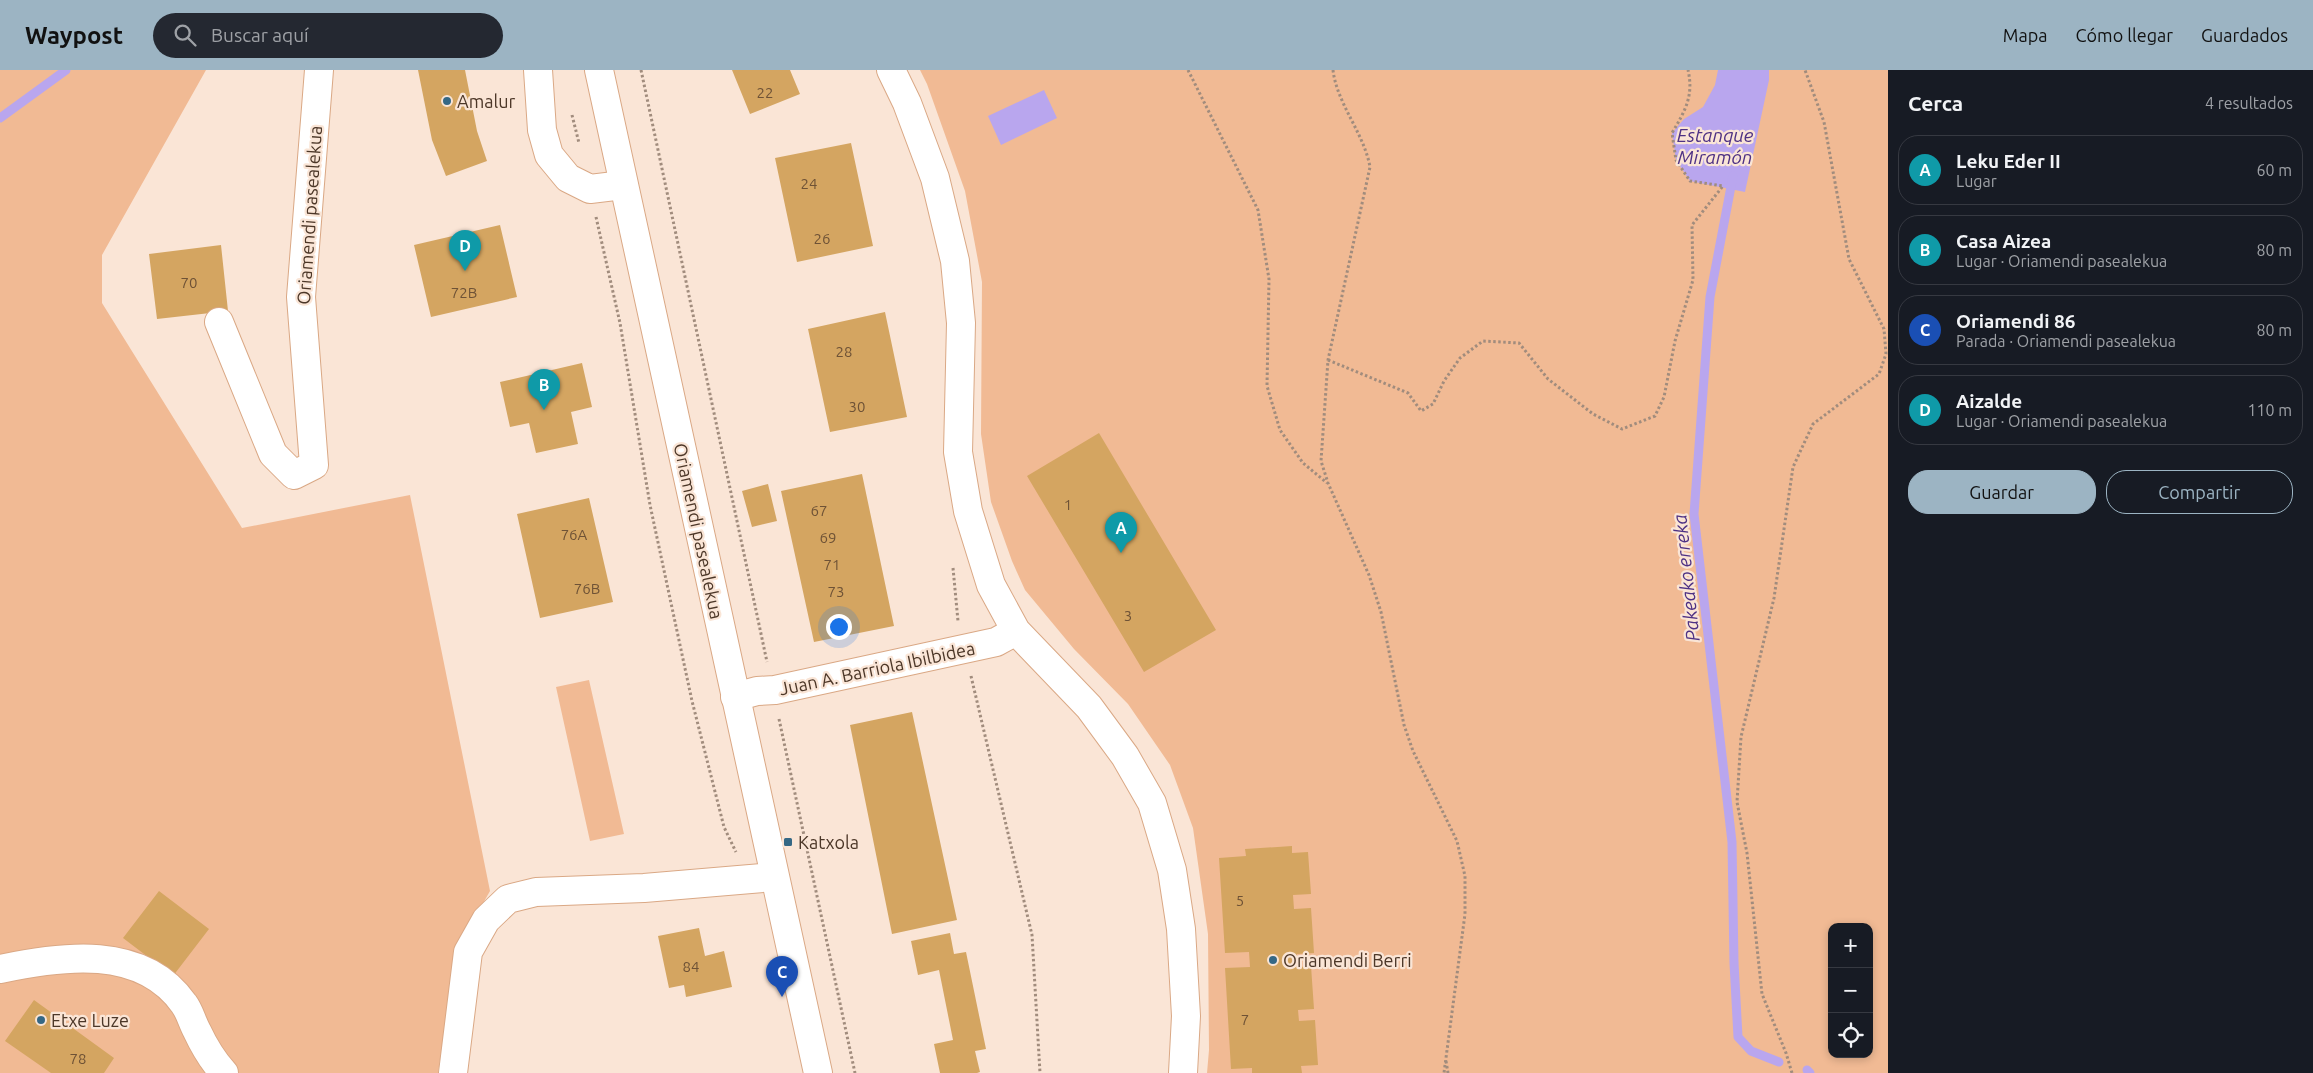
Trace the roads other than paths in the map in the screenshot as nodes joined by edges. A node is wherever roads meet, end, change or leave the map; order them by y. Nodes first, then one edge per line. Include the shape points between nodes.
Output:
1 (319, 70) edge
2 (538, 70) edge
3 (599, 70) edge
4 (891, 70) edge
5 (623, 185) junction
6 (219, 322) dead end
7 (1016, 631) junction
8 (735, 697) junction
9 (761, 878) junction
10 (0, 969) edge
11 (224, 1073) edge
12 (454, 1073) edge
13 (818, 1073) edge
14 (1183, 1073) edge

1 - 6 street, Oriamendi pasealekua via 301,297 314,465 294,475 273,454
2 - 5 street via 542,130 549,155 568,178 590,189
3 - 5 street, Oriamendi pasealekua
4 - 7 street via 935,178 955,261 961,323 958,452 968,511 991,585
5 - 8 street, Oriamendi pasealekua
7 - 8 street, Juan A. Barriola Ibilbidea via 996,642
7 - 14 street via 1089,707 1125,756 1152,803 1172,870 1181,929 1186,1016
8 - 9 street, Oriamendi pasealekua
9 - 12 street via 644,888 536,892 508,899 486,920 468,952
9 - 13 street, Oriamendi pasealekua
10 - 11 street via 73,958 101,958 152,975 181,1000 214,1062

